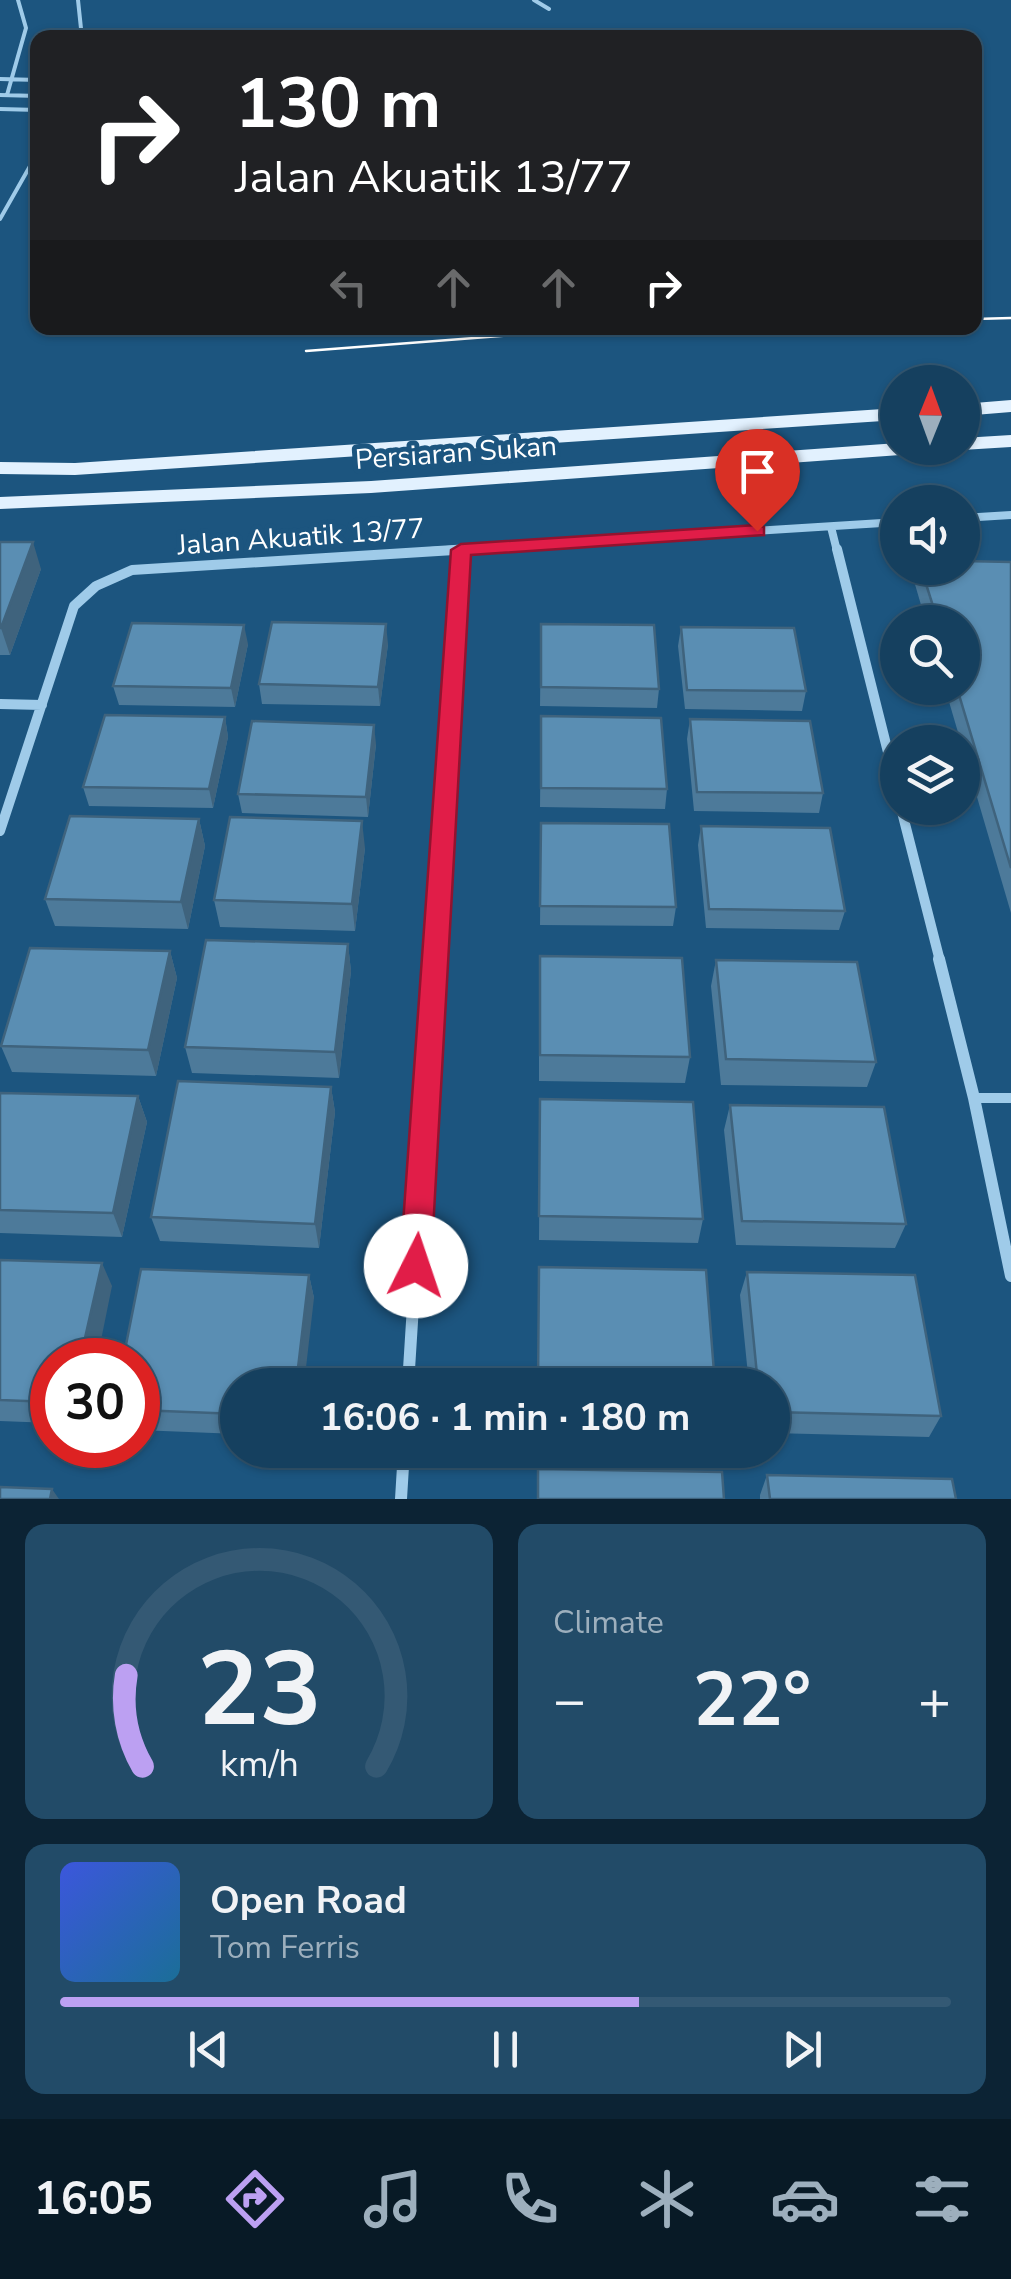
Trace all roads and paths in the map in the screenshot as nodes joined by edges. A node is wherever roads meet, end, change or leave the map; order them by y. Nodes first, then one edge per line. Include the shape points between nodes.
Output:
1 (18, 0) edge
2 (78, 0) edge
3 (534, 0) edge
4 (549, 9) dead end
5 (81, 30) edge
6 (0, 79) edge
7 (13, 80) junction
8 (30, 80) edge
9 (4, 95) edge
10 (30, 96) edge
11 (0, 109) edge
12 (30, 110) edge
13 (30, 166) edge
14 (0, 219) edge
15 (1011, 406) edge
16 (980, 409) edge
17 (880, 415) edge
18 (1011, 440) edge
19 (980, 443) edge
20 (880, 450) edge
21 (0, 468) edge
22 (0, 502) edge
23 (1011, 515) edge
24 (980, 517) edge
25 (880, 523) edge
26 (831, 526) junction
27 (461, 550) junction
28 (0, 704) edge
29 (42, 704) junction
30 (881, 725) edge
31 (906, 825) edge
32 (0, 831) edge
33 (974, 1098) junction
34 (1011, 1098) edge
35 (1011, 1276) edge
36 (409, 1368) edge
37 (403, 1468) edge
38 (401, 1499) edge

1 - 7 lane via 26,28
2 - 5 lane
3 - 4 lane
6 - 7 lane
7 - 8 lane
7 - 9 lane
9 - 10 lane
11 - 12 lane
13 - 14 lane
15 - 16 main road
17 - 21 main road, Persiaran Sukan via 367,452
18 - 19 main road
20 - 22 main road, Persiaran Sukan via 371,487
23 - 24 street
25 - 26 street, Jalan Akuatik 13/77
26 - 27 street, Jalan Akuatik 13/77
26 - 30 street
27 - 29 street, Jalan Akuatik 13/77 via 132,570 96,586 74,606
27 - 36 street
28 - 29 street
29 - 32 street, Jalan Akuatik 13/77
31 - 33 street
33 - 34 lane
33 - 35 street
37 - 38 street

